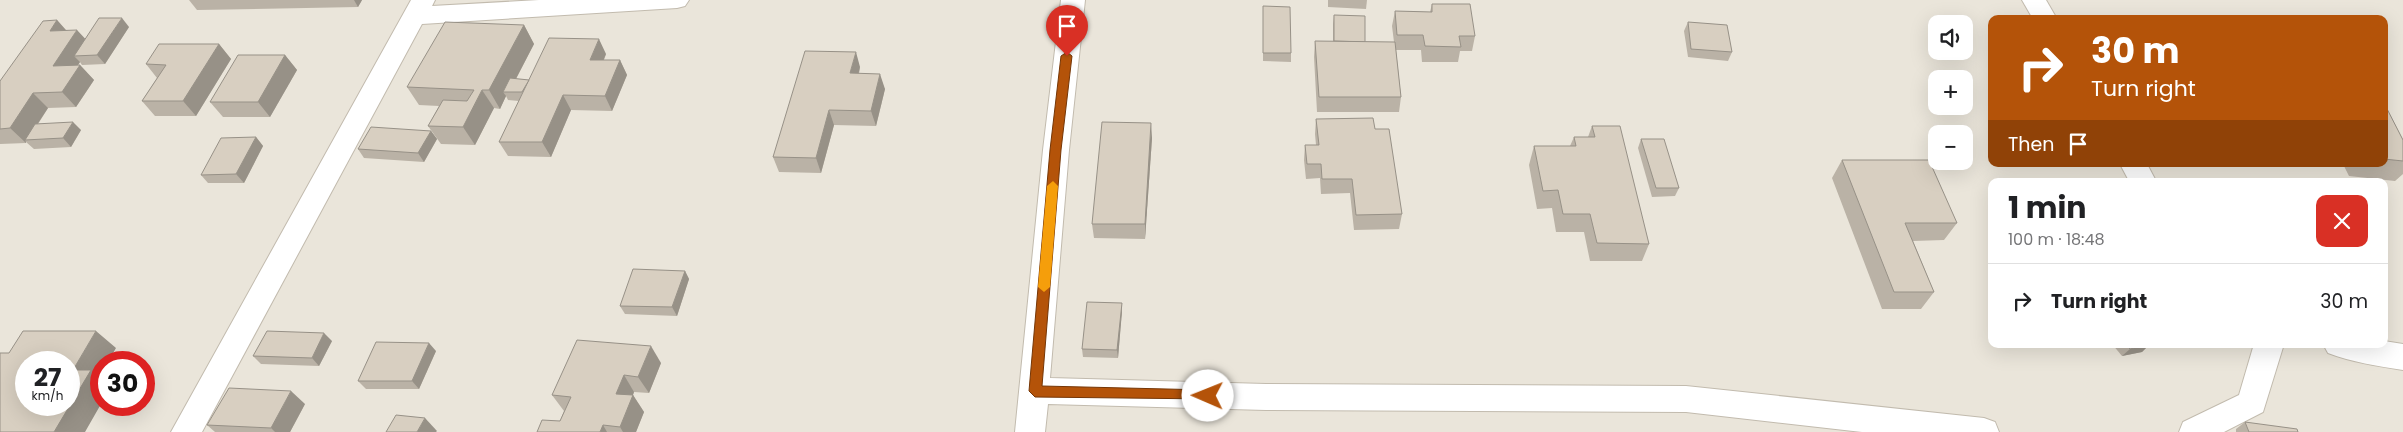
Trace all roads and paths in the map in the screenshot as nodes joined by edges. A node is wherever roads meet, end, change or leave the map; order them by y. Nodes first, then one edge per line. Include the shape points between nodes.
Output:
1 (677, 0) edge
2 (1073, 0) edge
3 (2034, 0) edge
4 (418, 8) edge
5 (2043, 15) edge
6 (2135, 167) edge
7 (2141, 178) edge
8 (2268, 348) edge
9 (2352, 348) edge
10 (2403, 357) edge
11 (1035, 391) junction
12 (186, 432) edge
13 (1030, 432) edge
14 (1984, 432) edge
15 (2194, 432) edge

1 - 4 street
2 - 11 street
3 - 5 street
4 - 12 street
6 - 7 street
8 - 15 street via 2252,403
9 - 10 street
11 - 13 street
11 - 14 street via 1266,397 1686,398

